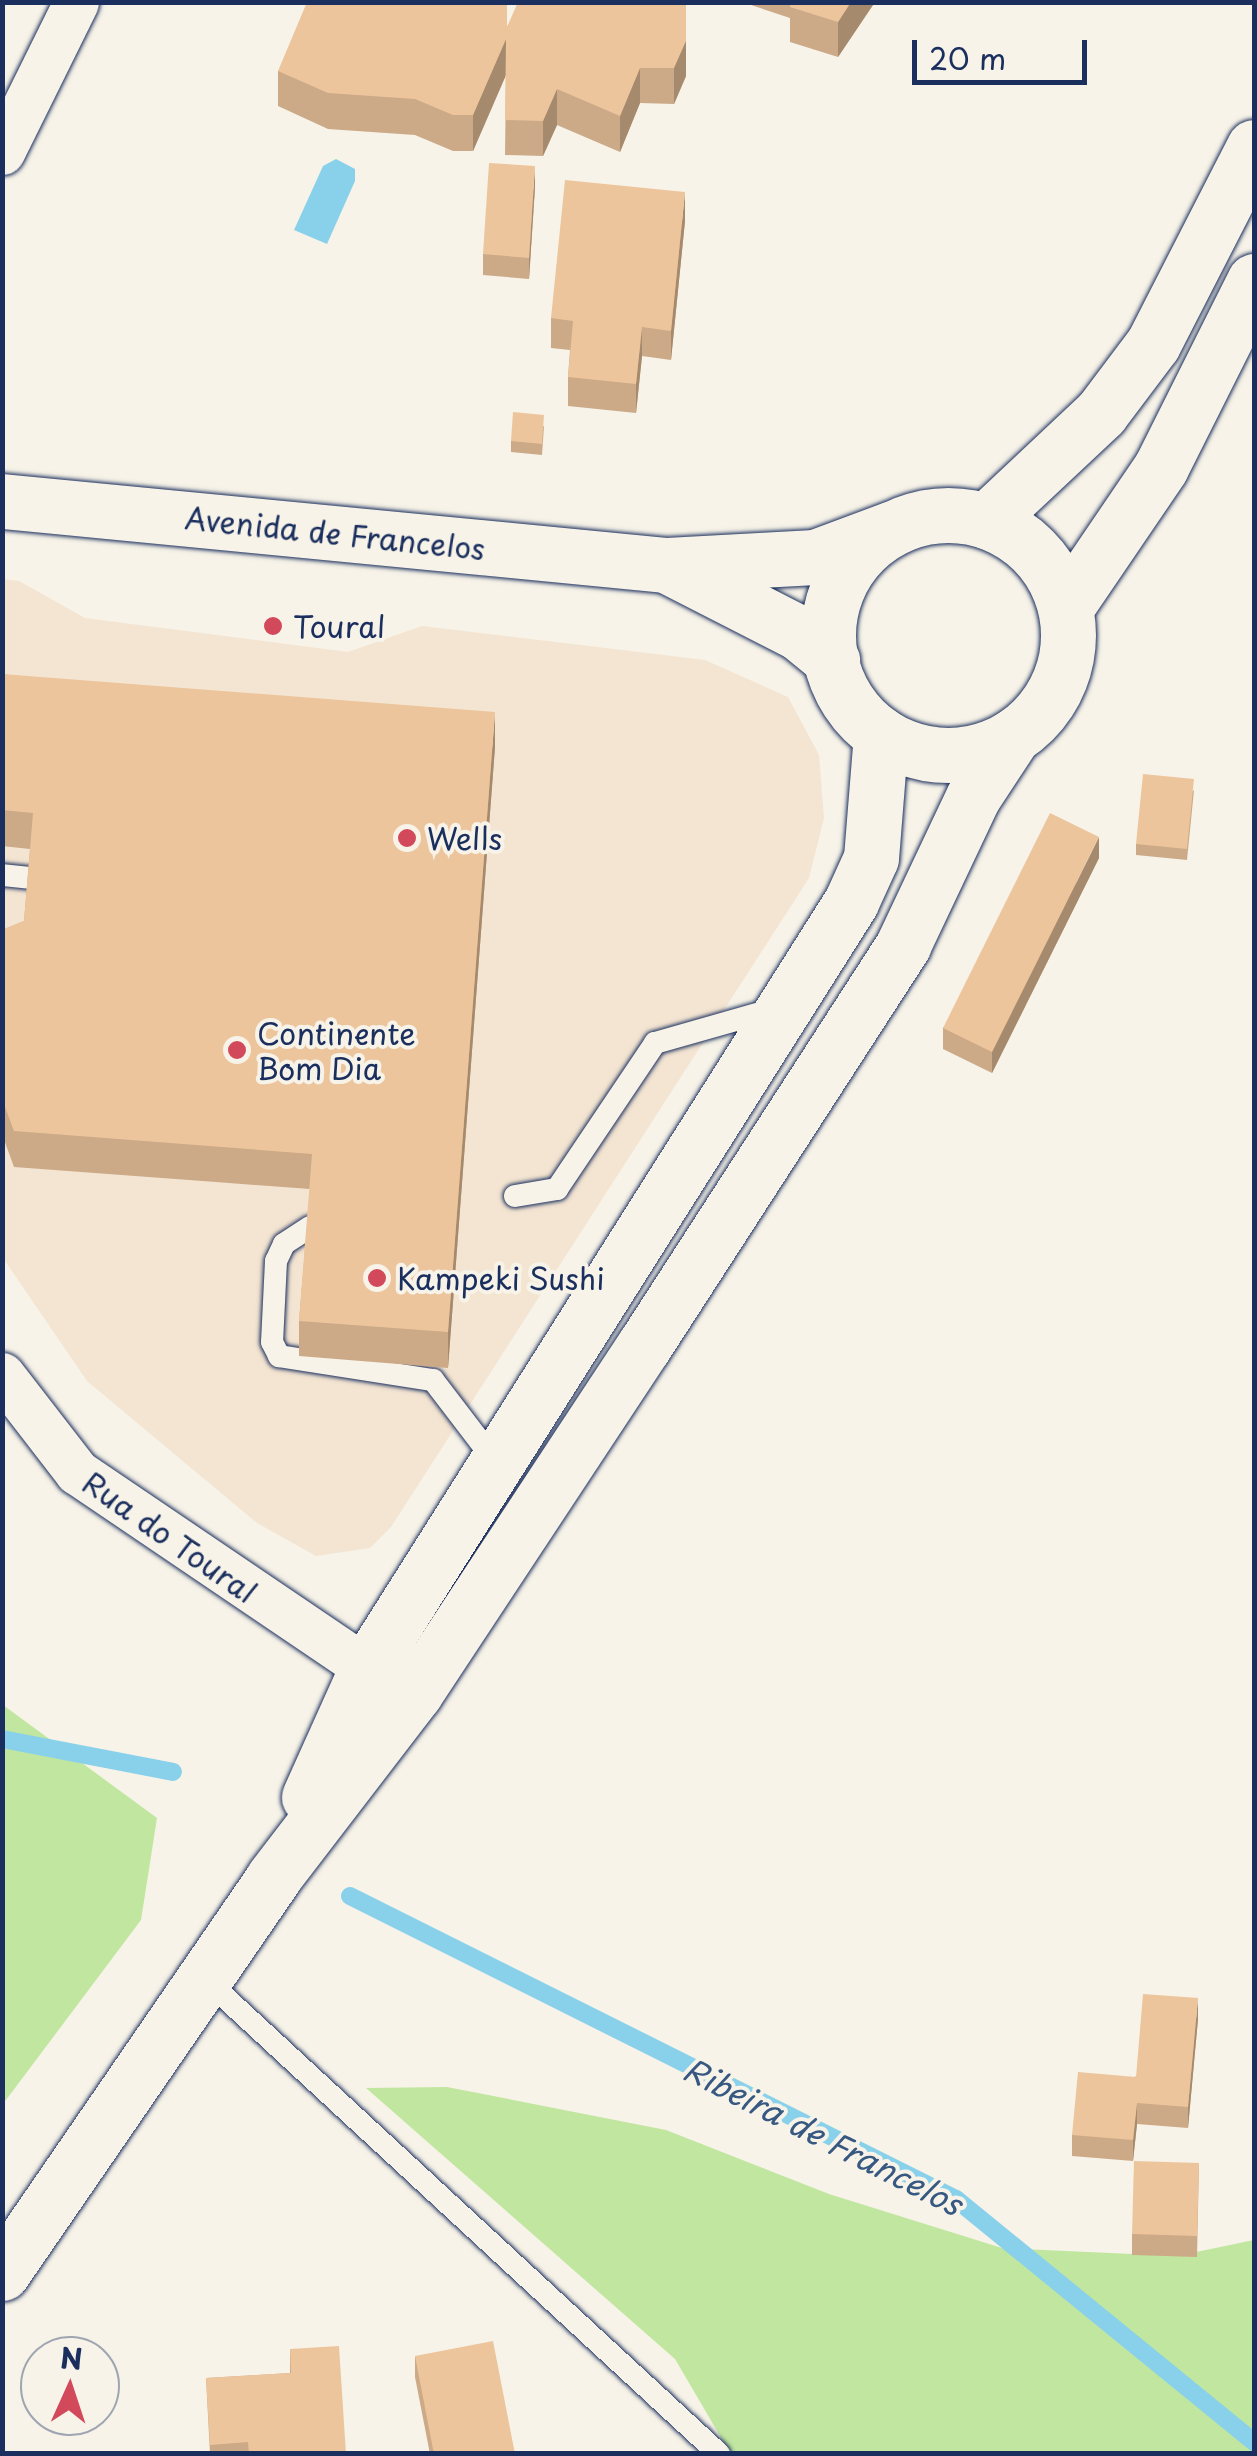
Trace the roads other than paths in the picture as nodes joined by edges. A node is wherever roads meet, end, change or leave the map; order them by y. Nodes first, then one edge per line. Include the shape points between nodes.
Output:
1 (76, 2) edge
2 (1254, 147) edge
3 (2, 152) edge
4 (1254, 282) edge
5 (2, 501) edge
6 (986, 521) junction
7 (893, 528) junction
8 (667, 565) junction
9 (1066, 608) junction
10 (832, 660) junction
11 (882, 734) junction
12 (1014, 736) junction
13 (2, 875) edge
14 (31, 878) edge
15 (784, 1007) junction
16 (515, 1196) dead end
17 (310, 1227) edge
18 (2, 1375) edge
19 (497, 1463) junction
20 (366, 1668) junction
21 (273, 1878) junction
22 (202, 1977) junction
23 (2, 2273) edge
24 (719, 2454) edge

1 - 3 street
2 - 6 main road via 1154,344 1102,414
4 - 9 main road via 1161,467
5 - 8 main road, Avenida de Francelos
6 - 7 main road via 955,514
6 - 9 main road via 1038,554
7 - 8 main road, Avenida de Francelos via 815,558
7 - 10 main road via 862,550 840,582 829,618
8 - 10 main road, Avenida de Francelos via 799,633
9 - 12 main road via 1069,644 1060,680 1041,712
10 - 11 main road via 856,713
11 - 12 main road via 946,755 980,751
11 - 15 main road via 871,858
12 - 21 main road via 973,798 903,945 644,1346 415,1693
13 - 14 lane
15 - 16 lane via 655,1044 557,1189
15 - 19 main road
17 - 19 lane via 284,1244 276,1261 272,1342 280,1356 433,1380
18 - 20 street, Rua do Toural via 77,1472
19 - 20 main road
20 - 21 main road
21 - 22 main road
22 - 23 main road
22 - 24 lane

